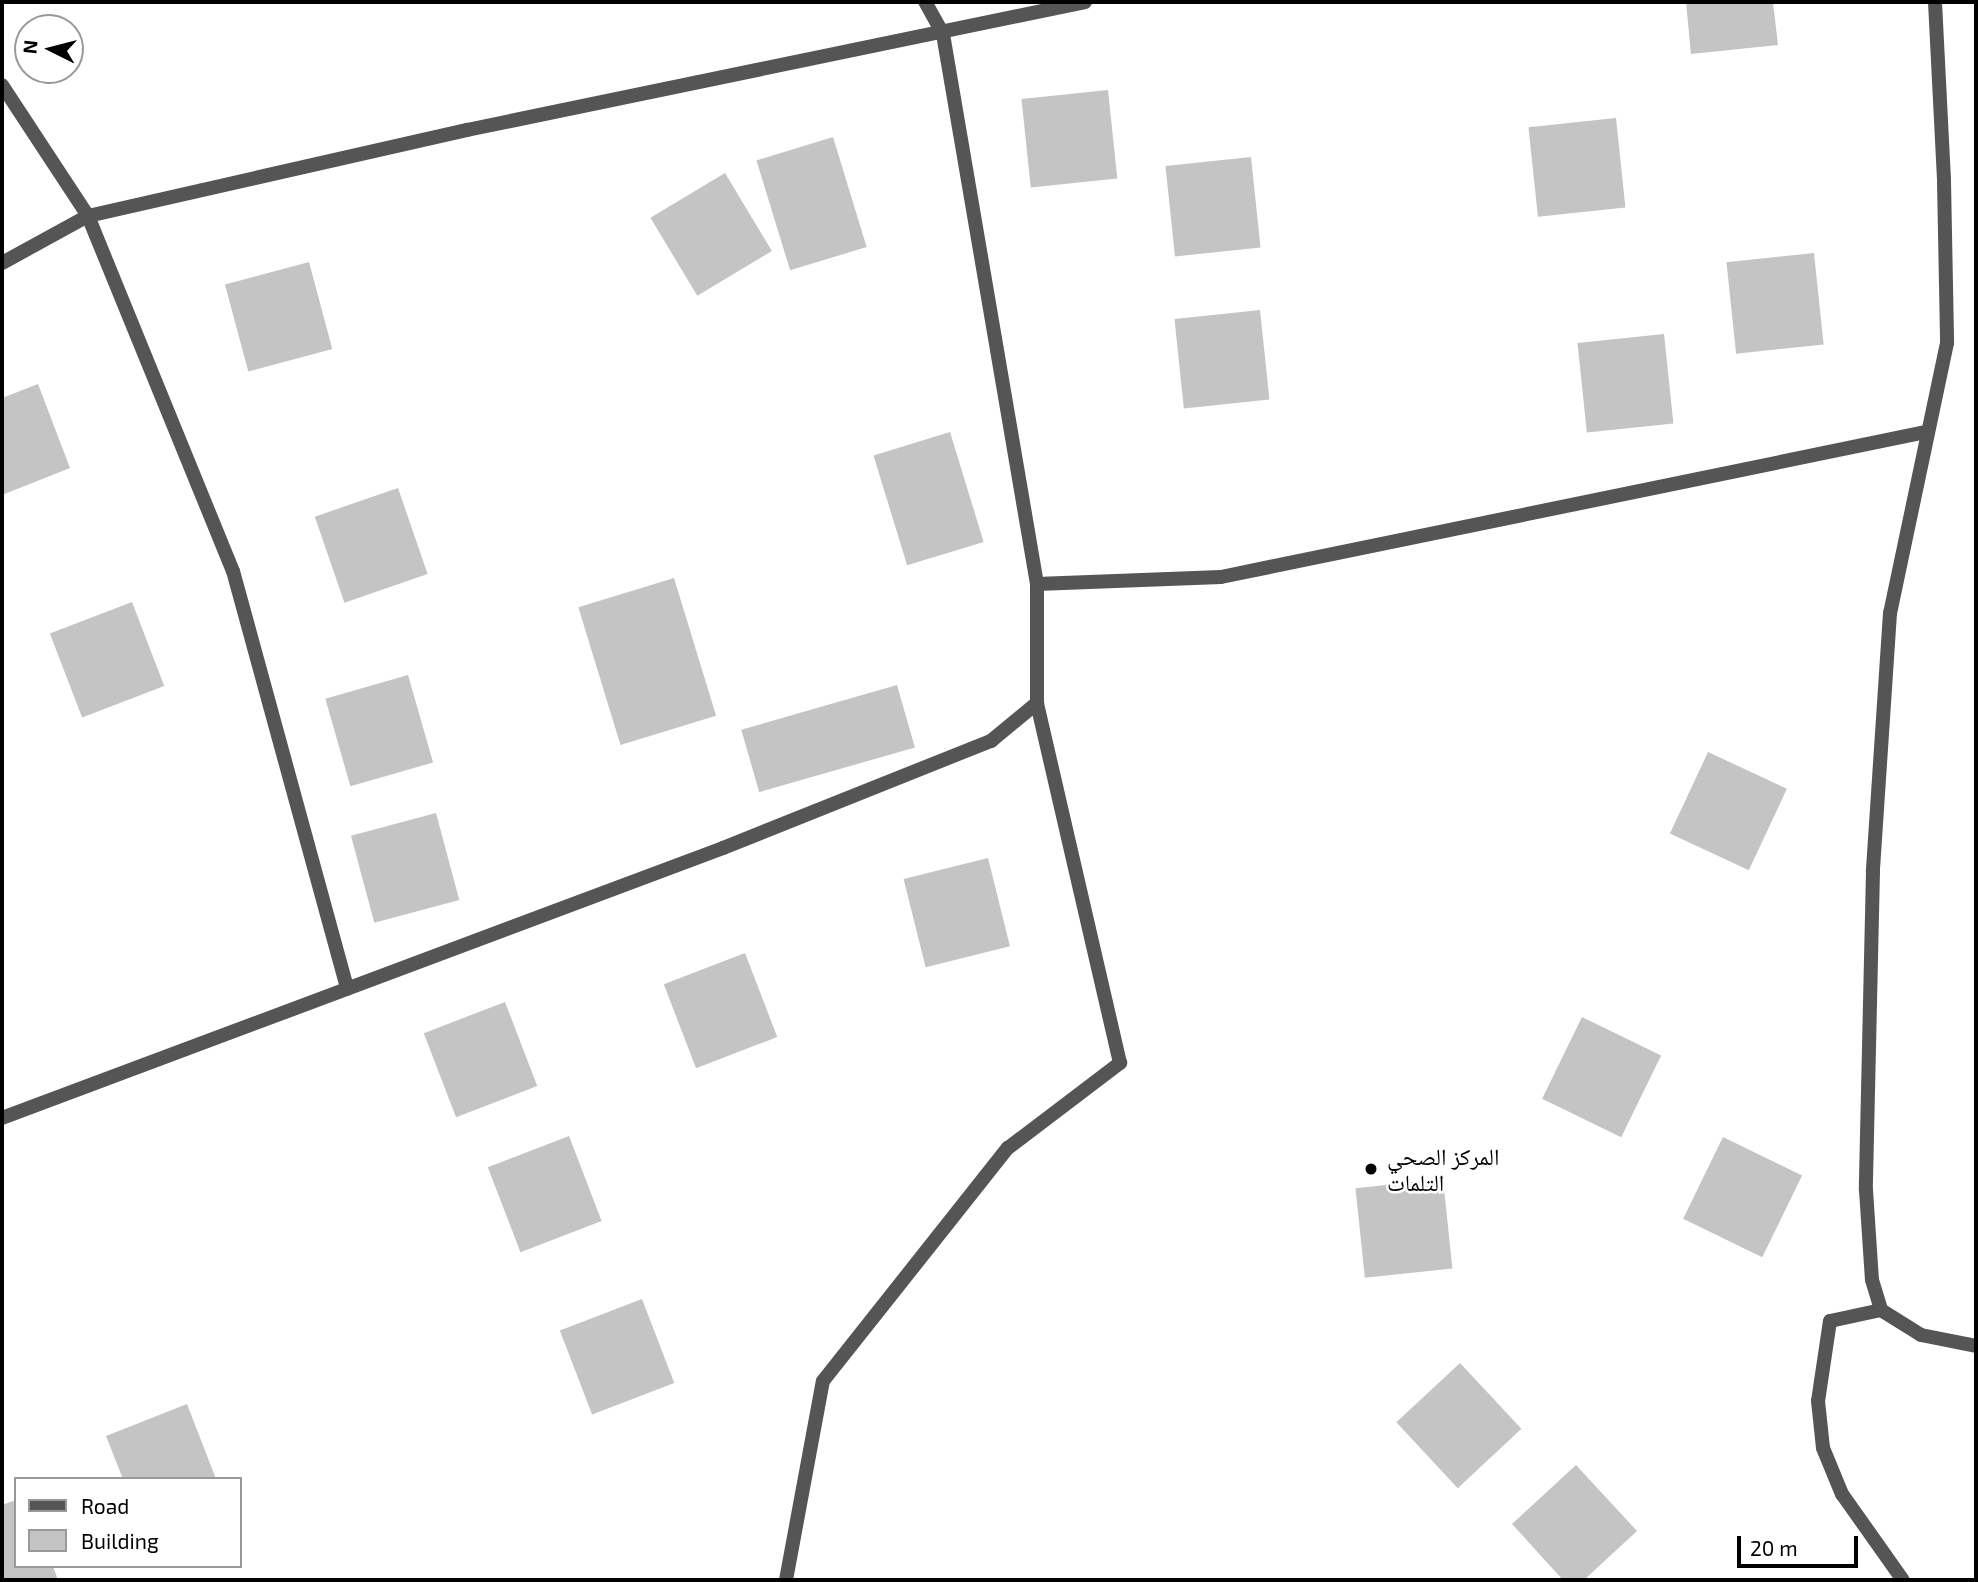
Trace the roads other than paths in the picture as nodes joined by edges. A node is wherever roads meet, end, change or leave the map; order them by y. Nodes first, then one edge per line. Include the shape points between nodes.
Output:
1 (925, 2) edge
2 (1085, 2) edge
3 (1935, 2) edge
4 (943, 34) junction
5 (2, 85) edge
6 (88, 216) junction
7 (2, 263) edge
8 (1926, 432) junction
9 (1037, 584) junction
10 (1037, 703) junction
11 (347, 989) junction
12 (2, 1118) edge
13 (1881, 1310) junction
14 (1976, 1346) edge
15 (786, 1580) edge
16 (1903, 1580) edge

1 - 4 street
2 - 4 street
3 - 8 street via 1947,343
4 - 6 street via 467,130
4 - 9 street
5 - 6 street
6 - 7 street
6 - 11 street via 233,571
8 - 9 street via 1221,577
8 - 13 street via 1890,613 1873,871 1866,1190 1872,1280
9 - 10 street
10 - 11 street via 991,741 723,848
10 - 15 street via 1120,1063 1008,1148 823,1381
11 - 12 street
13 - 14 street via 1921,1335
13 - 16 street via 1830,1321 1818,1401 1823,1448 1842,1494

